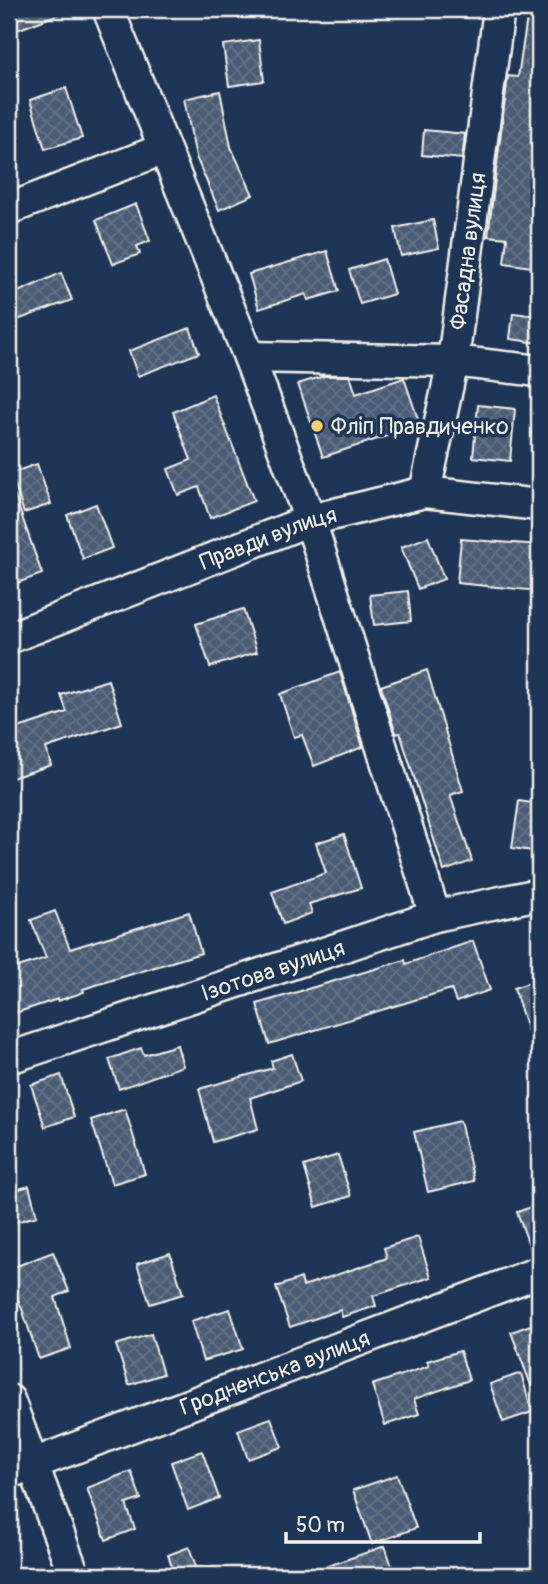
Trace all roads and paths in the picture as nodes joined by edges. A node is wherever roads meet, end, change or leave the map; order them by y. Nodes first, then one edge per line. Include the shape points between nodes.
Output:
1 (108, 9) edge
2 (499, 9) edge
3 (163, 149) junction
4 (9, 209) edge
5 (249, 357) junction
6 (453, 361) junction
7 (539, 371) edge
8 (425, 492) junction
9 (539, 505) edge
10 (310, 520) junction
11 (9, 638) edge
12 (539, 894) edge
13 (435, 916) junction
14 (9, 1058) edge
15 (539, 1272) edge
16 (9, 1400) edge
17 (21, 1469) edge
18 (74, 1575) edge

1 - 3 street
2 - 6 street, Фасадна вулиця
3 - 4 street
3 - 5 street
5 - 6 street
5 - 10 street
6 - 7 street
6 - 8 street, Фасадна вулиця
8 - 9 street, Правди вулиця
8 - 10 street, Правди вулиця
10 - 11 street, Правди вулиця
10 - 13 street
12 - 13 street, Ізотова вулиця
13 - 14 street, Ізотова вулиця
15 - 17 street, Гродненська вулиця
16 - 17 street
17 - 18 street

